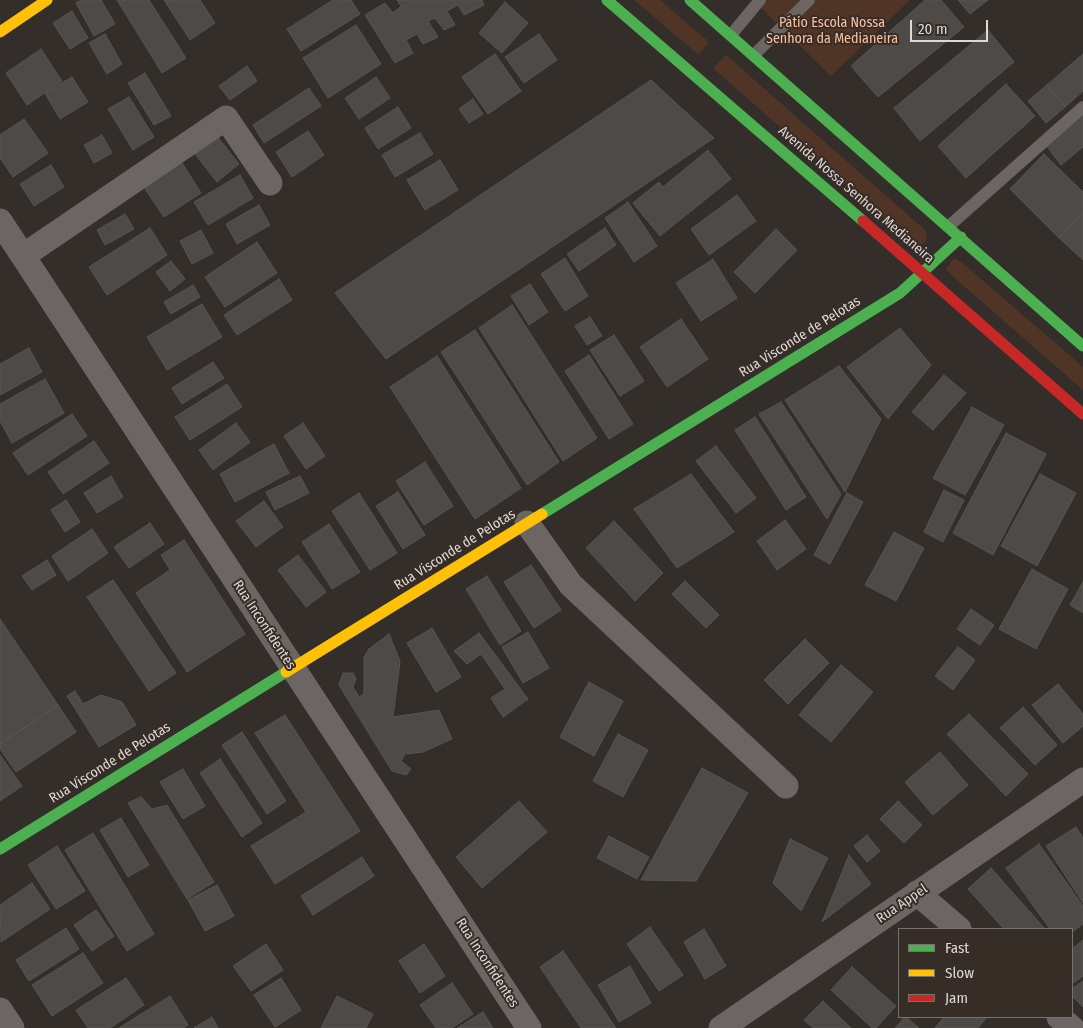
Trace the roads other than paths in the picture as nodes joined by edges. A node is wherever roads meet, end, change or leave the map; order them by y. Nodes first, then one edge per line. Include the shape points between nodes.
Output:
1 (47, 0) edge
2 (607, 0) edge
3 (690, 0) edge
4 (760, 0) edge
5 (809, 0) edge
6 (0, 32) edge
7 (731, 35) junction
8 (754, 55) junction
9 (1083, 107) edge
10 (270, 183) dead end
11 (0, 221) edge
12 (949, 226) junction
13 (961, 237) junction
14 (23, 256) junction
15 (922, 272) junction
16 (1083, 346) edge
17 (1083, 414) edge
18 (527, 523) junction
19 (292, 668) junction
20 (1083, 780) edge
21 (786, 786) dead end
22 (0, 849) edge
23 (917, 893) junction
24 (958, 928) edge
25 (0, 1010) edge
26 (1060, 1018) edge
27 (12, 1028) edge
28 (529, 1028) edge
29 (721, 1028) edge
30 (1072, 1028) edge

1 - 6 street
2 - 15 street, Avenida Nossa Senhora Medianeira
3 - 7 street
4 - 7 lane
5 - 8 lane
7 - 8 street
8 - 12 street
9 - 12 lane
10 - 14 street via 226,118
11 - 14 street, Rua Inconfidentes
12 - 13 street
13 - 15 street, Rua Visconde de Pelotas
13 - 16 street
14 - 19 street, Rua Inconfidentes
15 - 17 street, Avenida Nossa Senhora Medianeira
15 - 18 street, Rua Visconde de Pelotas via 900,293
18 - 19 street, Rua Visconde de Pelotas
18 - 21 street via 571,585
19 - 22 street, Rua Visconde de Pelotas
19 - 28 street, Rua Inconfidentes
20 - 23 street, Rua Appel
23 - 24 street
23 - 29 street, Rua Appel
25 - 27 street
26 - 30 street

